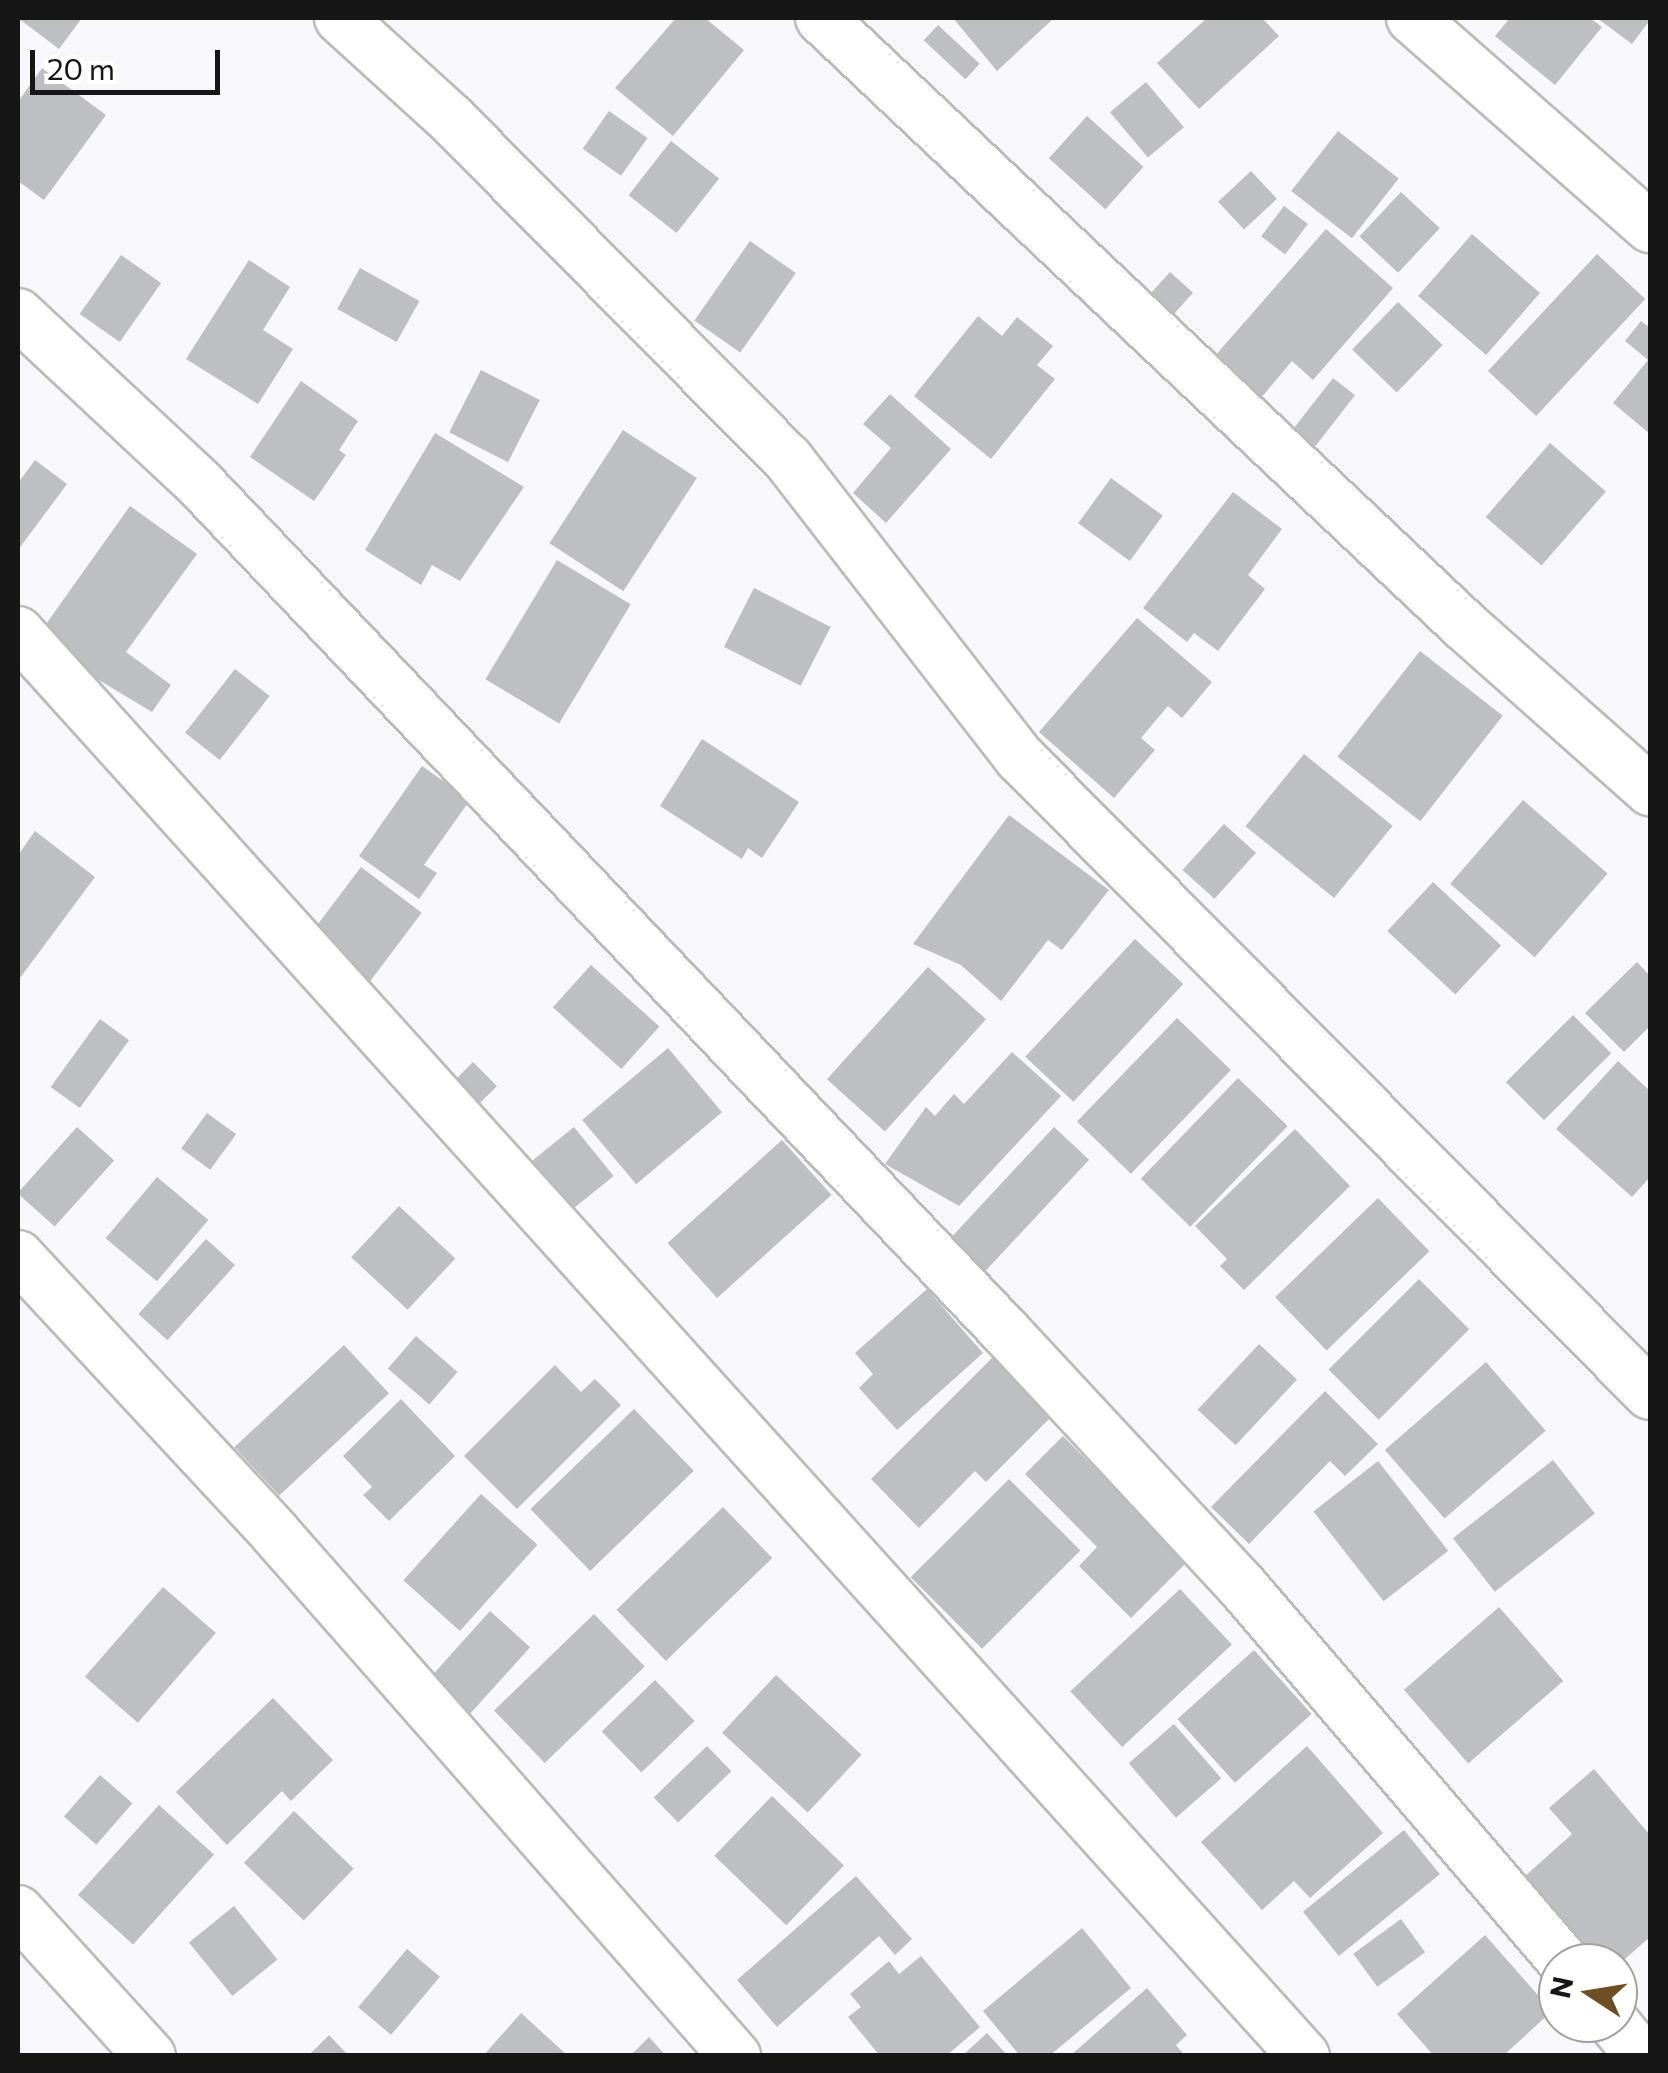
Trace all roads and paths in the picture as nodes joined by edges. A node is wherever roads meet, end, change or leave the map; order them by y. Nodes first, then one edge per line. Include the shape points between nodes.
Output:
1 (340, 18) edge
2 (821, 18) edge
3 (1412, 18) edge
4 (1650, 227) edge
5 (18, 314) edge
6 (18, 632) edge
7 (1650, 790) edge
8 (18, 1256) edge
9 (1650, 1394) edge
10 (18, 1911) edge
11 (1548, 1943) edge
12 (150, 2056) edge
13 (735, 2056) edge
14 (1304, 2056) edge

1 - 9 street via 451,119 787,458 1020,758
2 - 7 street via 1464,625
3 - 4 street
5 - 11 street via 200,484 1031,1359 1242,1586
6 - 14 street
8 - 13 street via 275,1533
10 - 12 street

